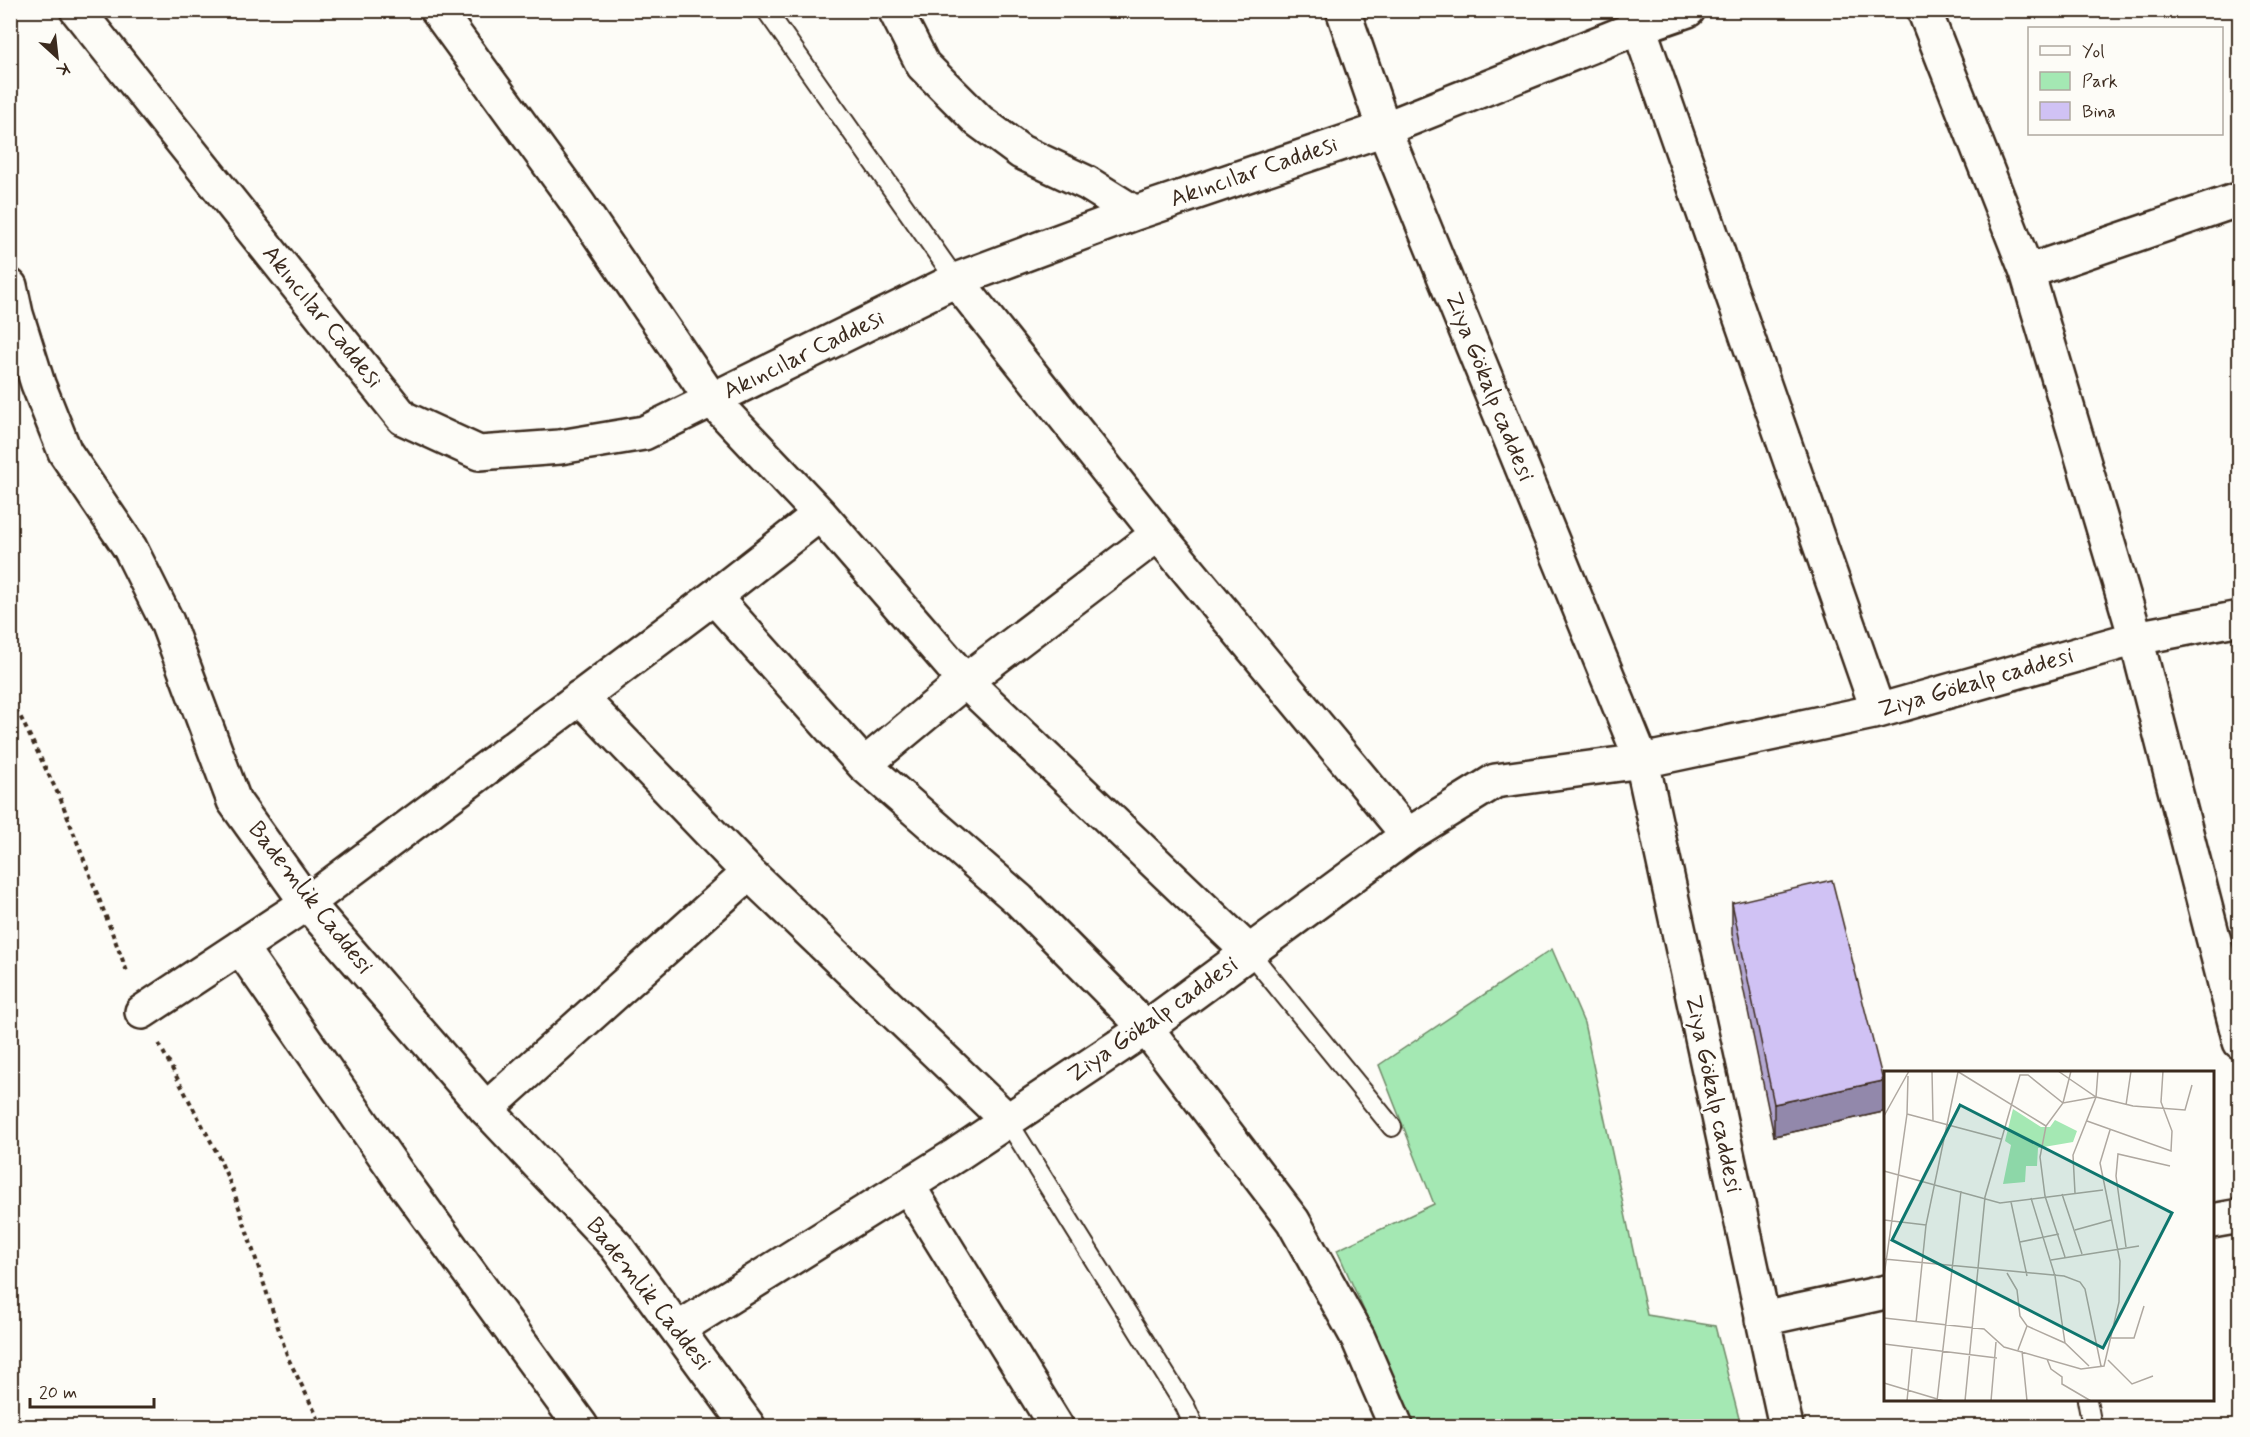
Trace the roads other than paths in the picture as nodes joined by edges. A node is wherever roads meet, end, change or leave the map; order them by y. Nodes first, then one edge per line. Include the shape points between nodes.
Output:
1 (77, 10) edge
2 (437, 10) edge
3 (766, 10) edge
4 (895, 10) edge
5 (1343, 10) edge
6 (1688, 10) edge
7 (1924, 10) edge
8 (1636, 19) edge
9 (1384, 129) junction
10 (2240, 199) edge
11 (1134, 213) junction
12 (2028, 272) junction
13 (956, 280) junction
14 (10, 286) edge
15 (712, 400) junction
16 (820, 514) junction
17 (1158, 534) junction
18 (714, 597) junction
19 (2240, 618) edge
20 (2136, 638) junction
21 (965, 681) junction
22 (580, 697) junction
23 (1878, 711) junction
24 (1642, 761) junction
25 (864, 765) junction
26 (1408, 835) junction
27 (749, 873) junction
28 (307, 903) junction
29 (240, 947) junction
30 (1250, 953) junction
31 (142, 1012) road end
32 (1146, 1028) junction
33 (2240, 1042) edge
34 (486, 1109) junction
35 (1007, 1120) junction
36 (1392, 1127) dead end
37 (908, 1186) junction
38 (2240, 1216) edge
39 (2214, 1221) edge
40 (1884, 1292) edge
41 (1762, 1319) junction
42 (678, 1329) junction
43 (2087, 1401) edge
44 (581, 1426) edge
45 (748, 1426) edge
46 (1056, 1426) edge
47 (1194, 1426) edge
48 (1396, 1426) edge
49 (1785, 1426) edge
50 (2092, 1426) edge

1 - 15 street, Akıncılar Caddesi via 403,418 479,453 560,447 644,433
2 - 15 street via 579,205
3 - 13 lane
4 - 11 street via 923,65 979,121 1021,152 1087,183
5 - 9 street, Ziya Gökalp caddesi
6 - 8 street, Akıncılar Caddesi
7 - 12 street
8 - 9 street, Akıncılar Caddesi
8 - 23 street
9 - 11 street, Akıncılar Caddesi
9 - 24 street, Ziya Gökalp caddesi
10 - 12 street
11 - 13 street, Akıncılar Caddesi
12 - 20 street
13 - 15 street, Akıncılar Caddesi
13 - 17 street
14 - 28 street, Bademlik Caddesi via 38,384 65,452 130,548 167,622 234,801
15 - 16 street
16 - 18 street
16 - 21 street
17 - 21 street
17 - 26 street
18 - 22 street
18 - 25 street
19 - 20 street, Ziya Gökalp caddesi
20 - 23 street, Ziya Gökalp caddesi
20 - 33 street
21 - 25 street
21 - 30 street
22 - 27 street
22 - 28 street
23 - 24 street, Ziya Gökalp caddesi
24 - 26 street, Ziya Gökalp caddesi via 1495,781
24 - 41 street, Ziya Gökalp caddesi
25 - 32 street via 1019,900
26 - 30 street, Ziya Gökalp caddesi
27 - 34 street
27 - 35 street
28 - 29 street
28 - 34 street, Bademlik Caddesi
29 - 31 street
29 - 44 street via 399,1176
30 - 32 street, Ziya Gökalp caddesi
30 - 36 lane
32 - 35 street, Ziya Gökalp caddesi
32 - 48 street via 1293,1221 1358,1338
34 - 42 street, Bademlik Caddesi via 616,1246
35 - 37 street, Ziya Gökalp caddesi
35 - 47 lane
37 - 42 street, Ziya Gökalp caddesi
37 - 46 street
38 - 39 street
40 - 41 street
41 - 49 street, Ziya Gökalp caddesi
42 - 45 street, Bademlik Caddesi
43 - 50 lane

